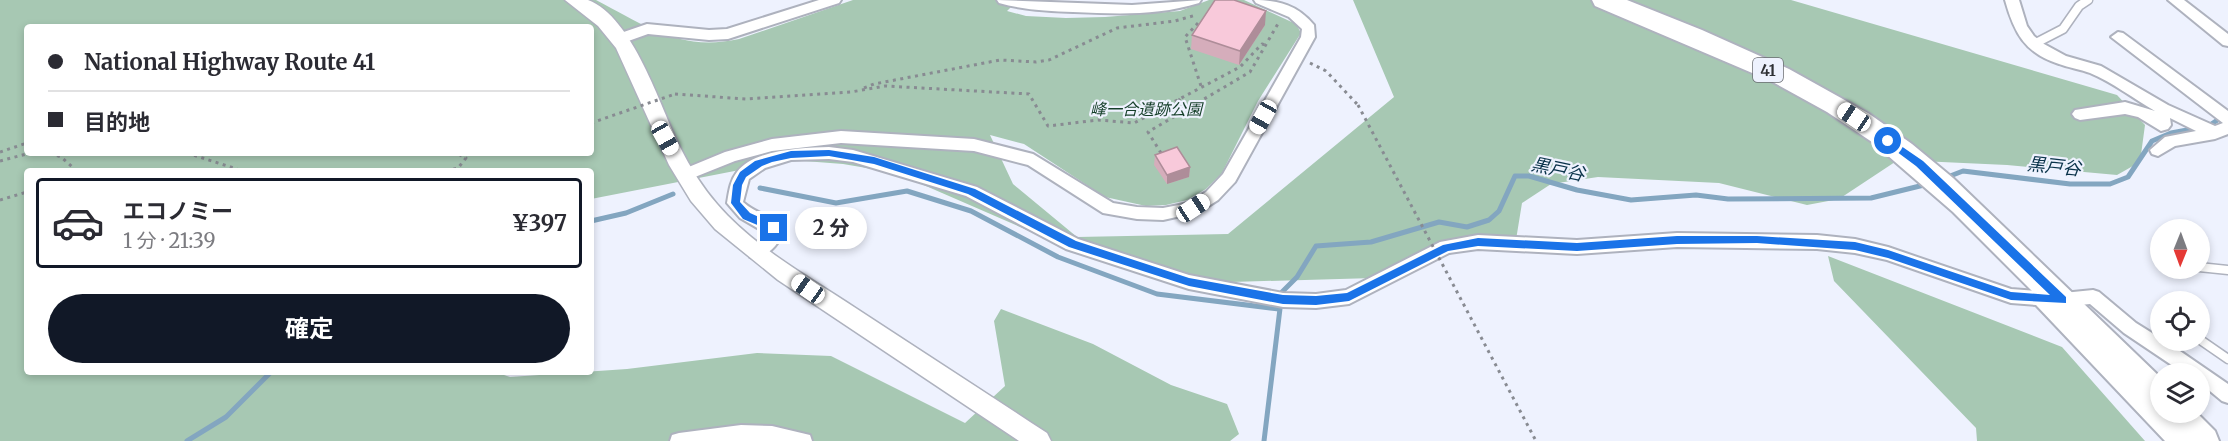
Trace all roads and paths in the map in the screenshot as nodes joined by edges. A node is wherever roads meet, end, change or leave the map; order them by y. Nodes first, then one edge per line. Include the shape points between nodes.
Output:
1 (574, 0) edge
2 (834, 0) edge
3 (1004, 0) edge
4 (1261, 0) edge
5 (1604, 0) edge
6 (2012, 0) edge
7 (2088, 0) edge
8 (2175, 0) edge
9 (1196, 7) edge
10 (1286, 10) junction
11 (1198, 24) edge
12 (2118, 38) dead end
13 (620, 39) junction
14 (2228, 41) edge
15 (2034, 44) junction
16 (1266, 45) junction
17 (1298, 56) junction
18 (1201, 86) junction
19 (863, 88) junction
20 (1178, 99) junction
21 (1189, 108) junction
22 (2163, 109) junction
23 (2080, 114) dead end
24 (2222, 116) edge
25 (594, 122) edge
26 (2222, 130) edge
27 (24, 144) edge
28 (2158, 150) dead end
29 (0, 152) edge
30 (1161, 153) edge
31 (24, 155) edge
32 (58, 156) edge
33 (196, 156) edge
34 (462, 156) edge
35 (0, 161) edge
36 (74, 168) edge
37 (234, 168) edge
38 (458, 168) edge
39 (685, 175) junction
40 (24, 193) edge
41 (0, 200) edge
42 (756, 252) junction
43 (2210, 268) edge
44 (2228, 270) edge
45 (2051, 299) junction
46 (2210, 347) edge
47 (2228, 359) edge
48 (2150, 389) edge
49 (2228, 395) edge
50 (2186, 423) edge
51 (679, 441) edge
52 (803, 441) edge
53 (1039, 441) edge
54 (1536, 441) edge
55 (2177, 441) edge
56 (2203, 441) edge

1 - 13 street via 600,18
2 - 13 street via 728,34 647,29
3 - 9 street via 1034,5 1141,9
4 - 10 street
5 - 45 highway, 41 via 1767,70 1836,105 1919,163
6 - 15 street via 2020,27
7 - 15 lane via 2078,6 2070,22 2059,31
8 - 14 street
9 - 19 path via 1175,21 1117,28 1049,60 1000,60
10 - 16 path
10 - 17 street via 1309,28
11 - 18 path via 1185,37
12 - 24 street
13 - 39 street
15 - 22 street via 2061,60 2112,78
16 - 18 path via 1262,44 1240,67
16 - 21 path via 1250,72
17 - 39 street via 1229,178 1193,208 1163,214 1109,209 1034,160 974,145 831,138 772,145
17 - 54 path, bridge via 1326,71 1358,105
18 - 20 path
19 - 20 path via 1029,94 1048,126 1098,120 1134,123
19 - 25 path, bridge via 746,99 675,94
20 - 21 path
21 - 30 path via 1148,132
22 - 23 street via 2163,125 2126,108
22 - 26 street
26 - 28 street via 2171,141
27 - 29 path
31 - 35 path
32 - 36 path
33 - 37 path
34 - 38 path via 466,158
39 - 42 street via 722,223
40 - 41 path
42 - 45 street via 775,232 747,216 735,203 743,175 771,159 829,153 874,161 971,191 1072,244 1189,282 1283,300 1349,297 1446,247 1478,242 1577,247 1677,240 1855,246 2011,296
42 - 53 street
43 - 44 lane
45 - 48 highway, 41
45 - 49 street via 2093,297 2130,328
45 - 55 street
46 - 47 lane
50 - 56 highway
51 - 52 street via 761,432

